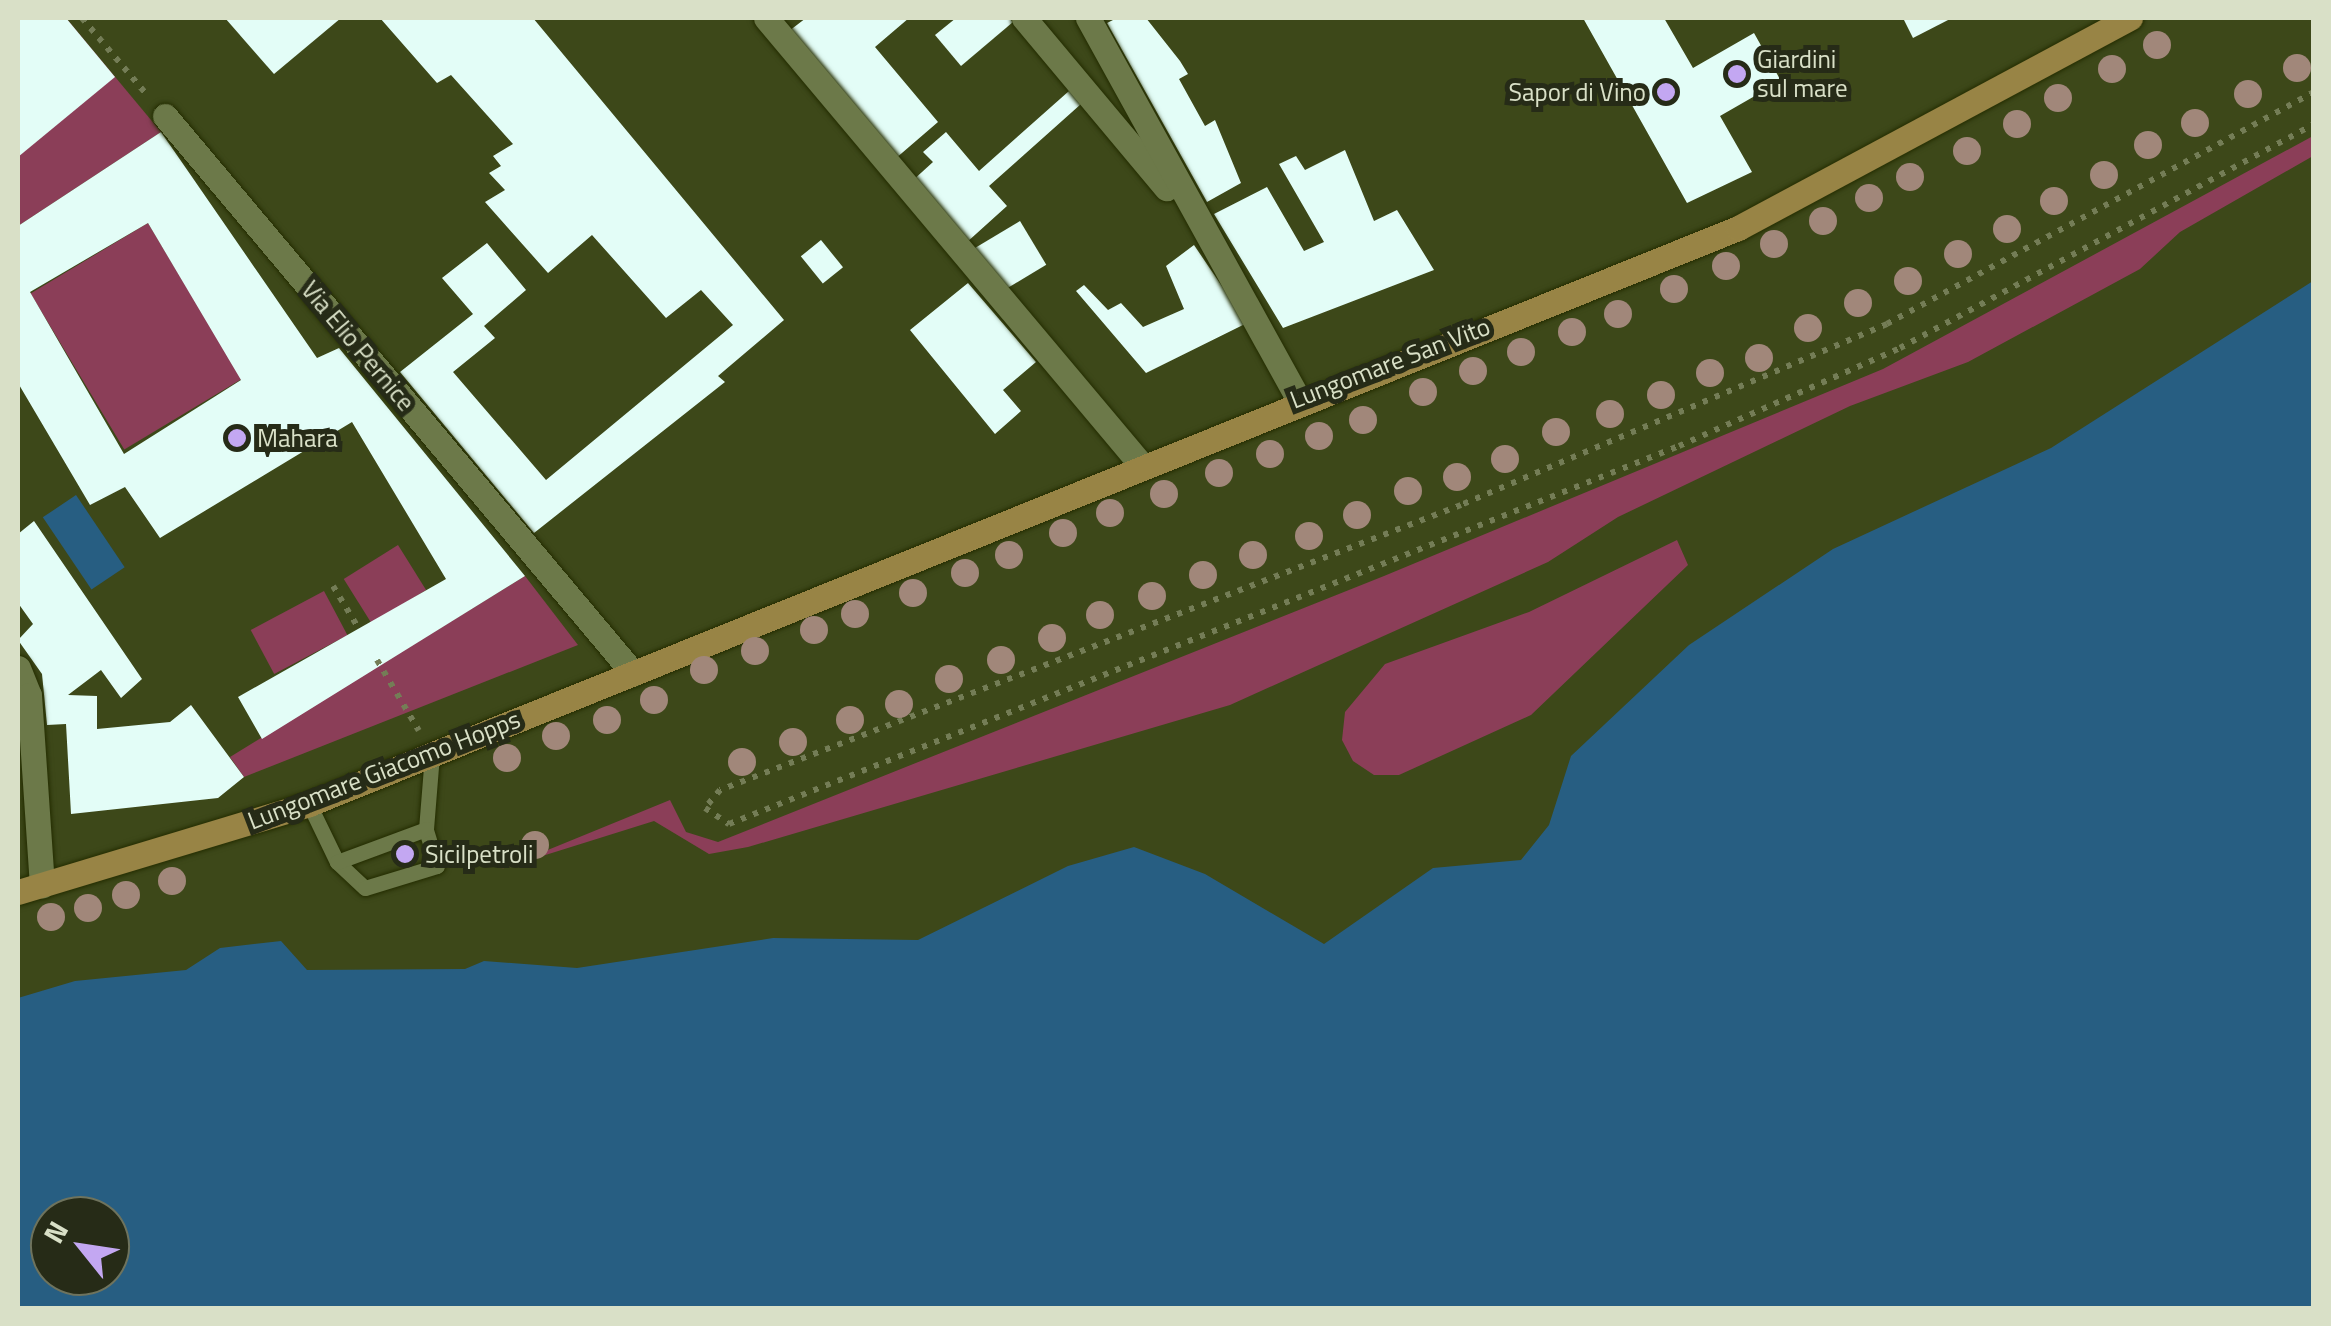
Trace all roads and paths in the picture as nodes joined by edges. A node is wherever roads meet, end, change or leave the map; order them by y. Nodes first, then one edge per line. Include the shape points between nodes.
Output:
1 (82, 18) edge
2 (766, 18) edge
3 (1024, 18) edge
4 (1088, 18) edge
5 (2130, 18) edge
6 (2314, 92) edge
7 (165, 116) joint
8 (2314, 124) edge
9 (1202, 230) junction
10 (1298, 399) junction
11 (1139, 462) junction
12 (333, 586) dead end
13 (359, 629) dead end
14 (377, 660) dead end
15 (18, 668) edge
16 (633, 674) junction
17 (432, 754) junction
18 (309, 804) junction
19 (426, 829) junction
20 (337, 862) junction
21 (30, 889) edge

1 - 7 path
2 - 11 street
3 - 9 street
4 - 9 street
5 - 10 main road, Lungomare San Vito via 1738,228
6 - 8 path via 1814,357 1461,505 720,790 705,808 728,824 1679,446 1900,348
7 - 16 street, Via Elio Pernice
9 - 10 street
10 - 11 main road, Lungomare San Vito
11 - 16 main road, Lungomare San Vito
12 - 13 path
14 - 17 path
15 - 21 street via 29,695
16 - 17 main road, Lungomare Giacomo Hopps
17 - 18 main road, Lungomare Giacomo Hopps
17 - 19 lane
18 - 20 lane
18 - 21 main road, Lungomare Giacomo Hopps
19 - 20 lane
19 - 20 lane via 437,866 364,888

